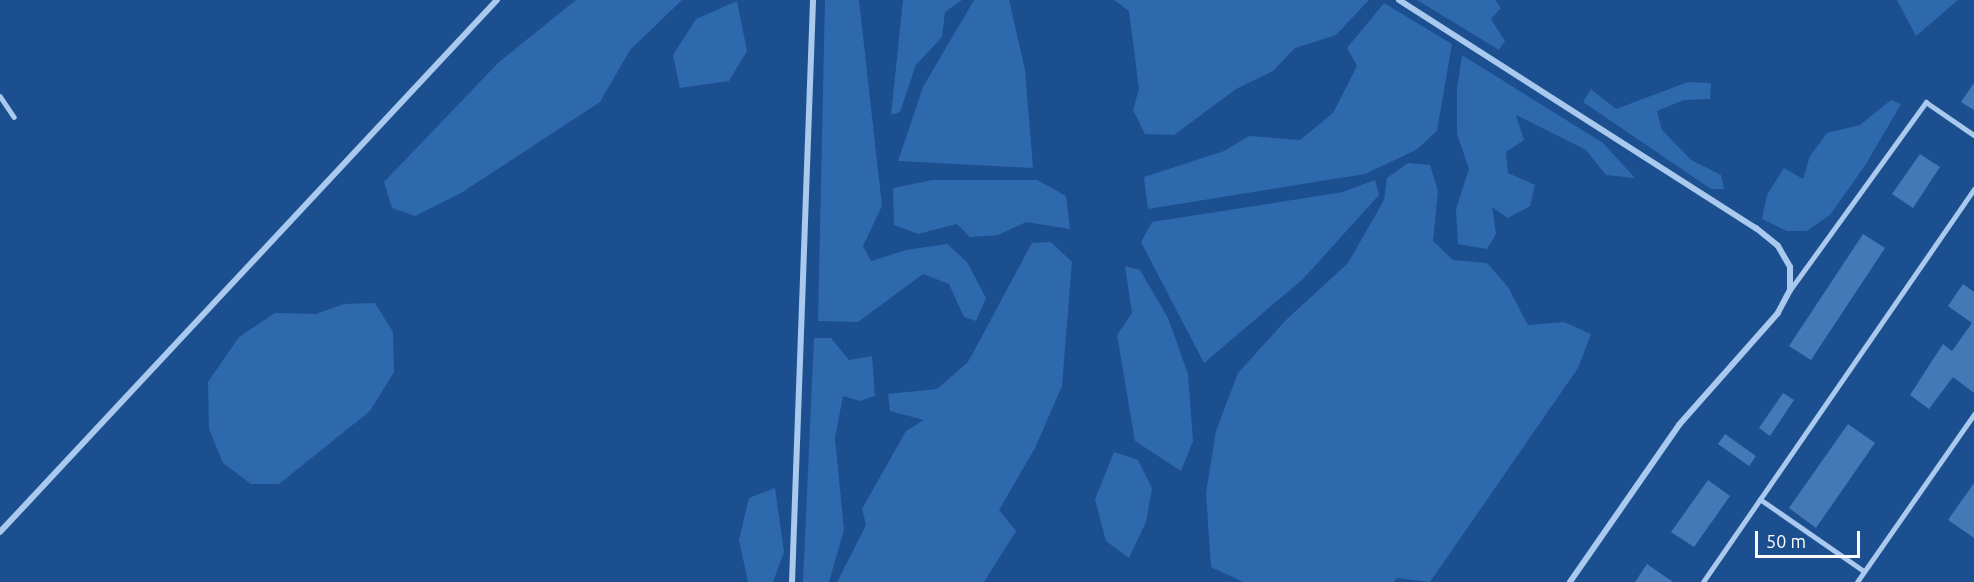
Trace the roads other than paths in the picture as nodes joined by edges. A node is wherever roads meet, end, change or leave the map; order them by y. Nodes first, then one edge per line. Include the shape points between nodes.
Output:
1 (497, 0) edge
2 (813, 0) edge
3 (1399, 0) edge
4 (0, 96) edge
5 (14, 117) dead end
6 (1974, 135) edge
7 (1974, 189) edge
8 (1790, 290) junction
9 (1974, 414) edge
10 (1760, 499) junction
11 (0, 532) edge
12 (1864, 571) junction
13 (792, 582) edge
14 (1570, 582) edge
15 (1703, 582) edge
16 (1857, 582) edge

1 - 11 street
2 - 13 street
3 - 8 street via 1756,228 1778,246 1790,267
4 - 5 lane
6 - 8 lane via 1926,102
7 - 10 lane
8 - 14 street via 1778,314 1679,425
9 - 12 lane
10 - 12 lane
10 - 15 lane
12 - 16 lane

